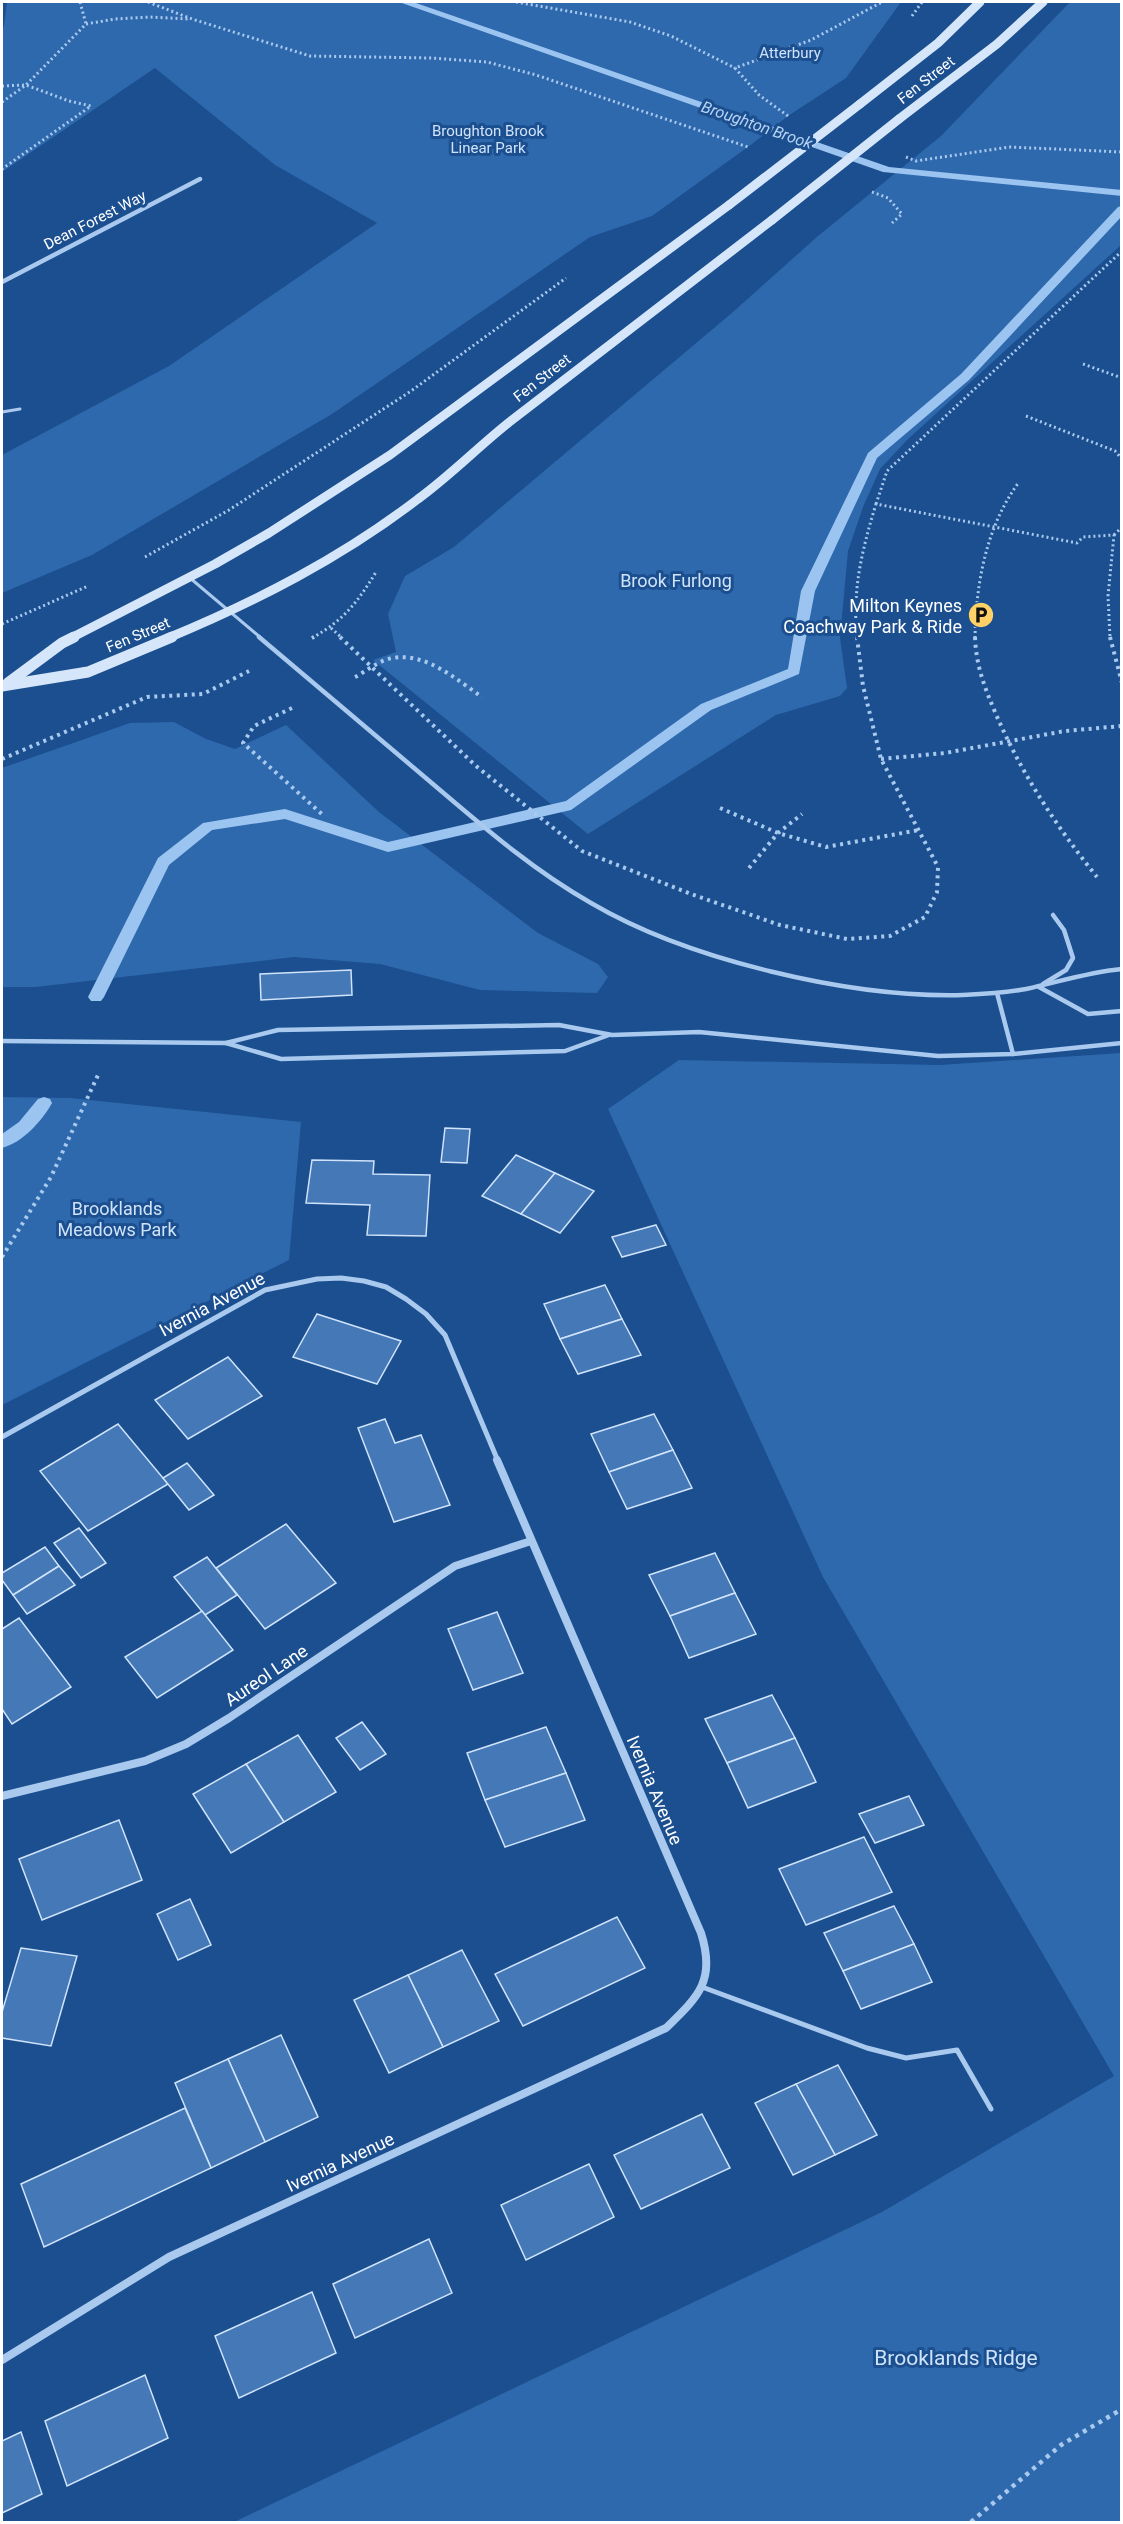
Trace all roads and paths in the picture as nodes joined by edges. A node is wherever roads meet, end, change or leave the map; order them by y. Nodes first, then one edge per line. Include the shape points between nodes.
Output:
1 (80, 2) edge
2 (148, 2) edge
3 (516, 2) edge
4 (882, 2) edge
5 (980, 2) edge
6 (1043, 2) edge
7 (192, 19) junction
8 (86, 24) junction
9 (735, 68) junction
10 (26, 85) junction
11 (2, 86) edge
12 (2, 102) edge
13 (788, 116) dead end
14 (754, 150) dead end
15 (1122, 152) edge
16 (905, 157) dead end
17 (2, 169) edge
18 (200, 179) dead end
19 (872, 192) dead end
20 (892, 224) dead end
21 (1122, 251) edge
22 (574, 272) dead end
23 (2, 282) edge
24 (1083, 364) dead end
25 (1122, 378) edge
26 (20, 409) dead end
27 (2, 412) edge
28 (1026, 416) dead end
29 (1115, 451) junction
30 (1122, 454) edge
31 (1122, 459) edge
32 (1019, 482) dead end
33 (876, 504) junction
34 (991, 526) junction
35 (1122, 528) edge
36 (1114, 535) junction
37 (344, 550) junction
38 (139, 560) dead end
39 (190, 578) junction
40 (99, 582) dead end
41 (230, 612) junction
42 (2, 624) edge
43 (238, 677) dead end
44 (1122, 683) edge
45 (4, 685) edge
46 (1122, 726) edge
47 (1007, 742) junction
48 (2, 759) edge
49 (881, 759) junction
50 (476, 766) joint
51 (720, 808) dead end
52 (802, 814) dead end
53 (919, 830) junction
54 (778, 833) junction
55 (582, 851) joint
56 (749, 868) dead end
57 (1097, 877) dead end
58 (1053, 915) dead end
59 (1122, 969) edge
60 (1038, 987) junction
61 (997, 993) junction
62 (1122, 1011) edge
63 (612, 1035) junction
64 (2, 1041) edge
65 (113, 1041) junction
66 (226, 1043) junction
67 (1122, 1043) edge
68 (1014, 1054) junction
69 (2, 1257) edge
70 (2, 1437) edge
71 (531, 1541) junction
72 (2, 1796) edge
73 (702, 1987) junction
74 (991, 2109) dead end
75 (2, 2360) edge
76 (1122, 2409) edge
77 (971, 2523) edge

1 - 8 path
2 - 7 path
3 - 9 path via 630,22 673,37
4 - 9 path via 815,38
5 - 39 street, Fen Street, bridge via 925,56 390,455 269,533
6 - 37 street, Fen Street, bridge via 997,44 485,441 420,498
7 - 8 path via 150,17
7 - 14 path via 310,56 487,62
8 - 10 path
9 - 13 path via 759,95
10 - 11 path
10 - 12 path
10 - 17 path via 91,106
15 - 16 path via 1010,147 916,161
18 - 23 street, Dean Forest Way
19 - 20 path via 888,198 902,214
21 - 33 path via 887,471
22 - 38 path via 411,391 229,510
24 - 25 path
26 - 27 lane
28 - 29 path
29 - 30 path
29 - 31 path
32 - 34 path
33 - 34 path
33 - 49 path via 862,549 854,609 863,686
34 - 36 path via 1077,543 1083,537
34 - 47 path via 975,611 978,671
35 - 36 path
36 - 44 path via 1108,597 1110,644
37 - 41 street, Fen Street
37 - 50 path via 378,570 351,613 331,628
39 - 41 lane
39 - 45 street, Fen Street via 62,643
40 - 42 path
41 - 45 street, Fen Street via 87,672
41 - 61 lane via 510,849 561,887 618,918 677,943 755,967 844,987 919,994
43 - 48 path via 203,694 147,696
46 - 47 path
47 - 49 path
47 - 57 path via 1037,798
49 - 53 path
50 - 55 path
51 - 54 path
52 - 54 path
53 - 54 path via 826,847
53 - 55 path via 938,867 937,892 925,917 890,936 847,939 780,925
54 - 56 path
58 - 60 lane via 1064,930 1073,958 1066,970
59 - 60 lane via 1098,970
60 - 61 lane
60 - 62 lane via 1088,1014
61 - 68 lane
63 - 66 lane via 559,1025 289,1029
63 - 66 lane via 565,1051 281,1059
63 - 68 lane via 699,1032 939,1056
64 - 65 lane
65 - 66 lane
65 - 69 path via 51,1177
67 - 68 lane
70 - 71 street, Ivernia Avenue via 265,1290 294,1281 333,1277 360,1280 410,1299 445,1335
71 - 72 street, Aureol Lane via 455,1566 186,1744 145,1761
71 - 73 street, Ivernia Avenue via 701,1933 709,1958
73 - 74 lane via 867,2049 906,2058 957,2050
73 - 75 street, Ivernia Avenue via 666,2028 169,2257
76 - 77 path via 1061,2445

